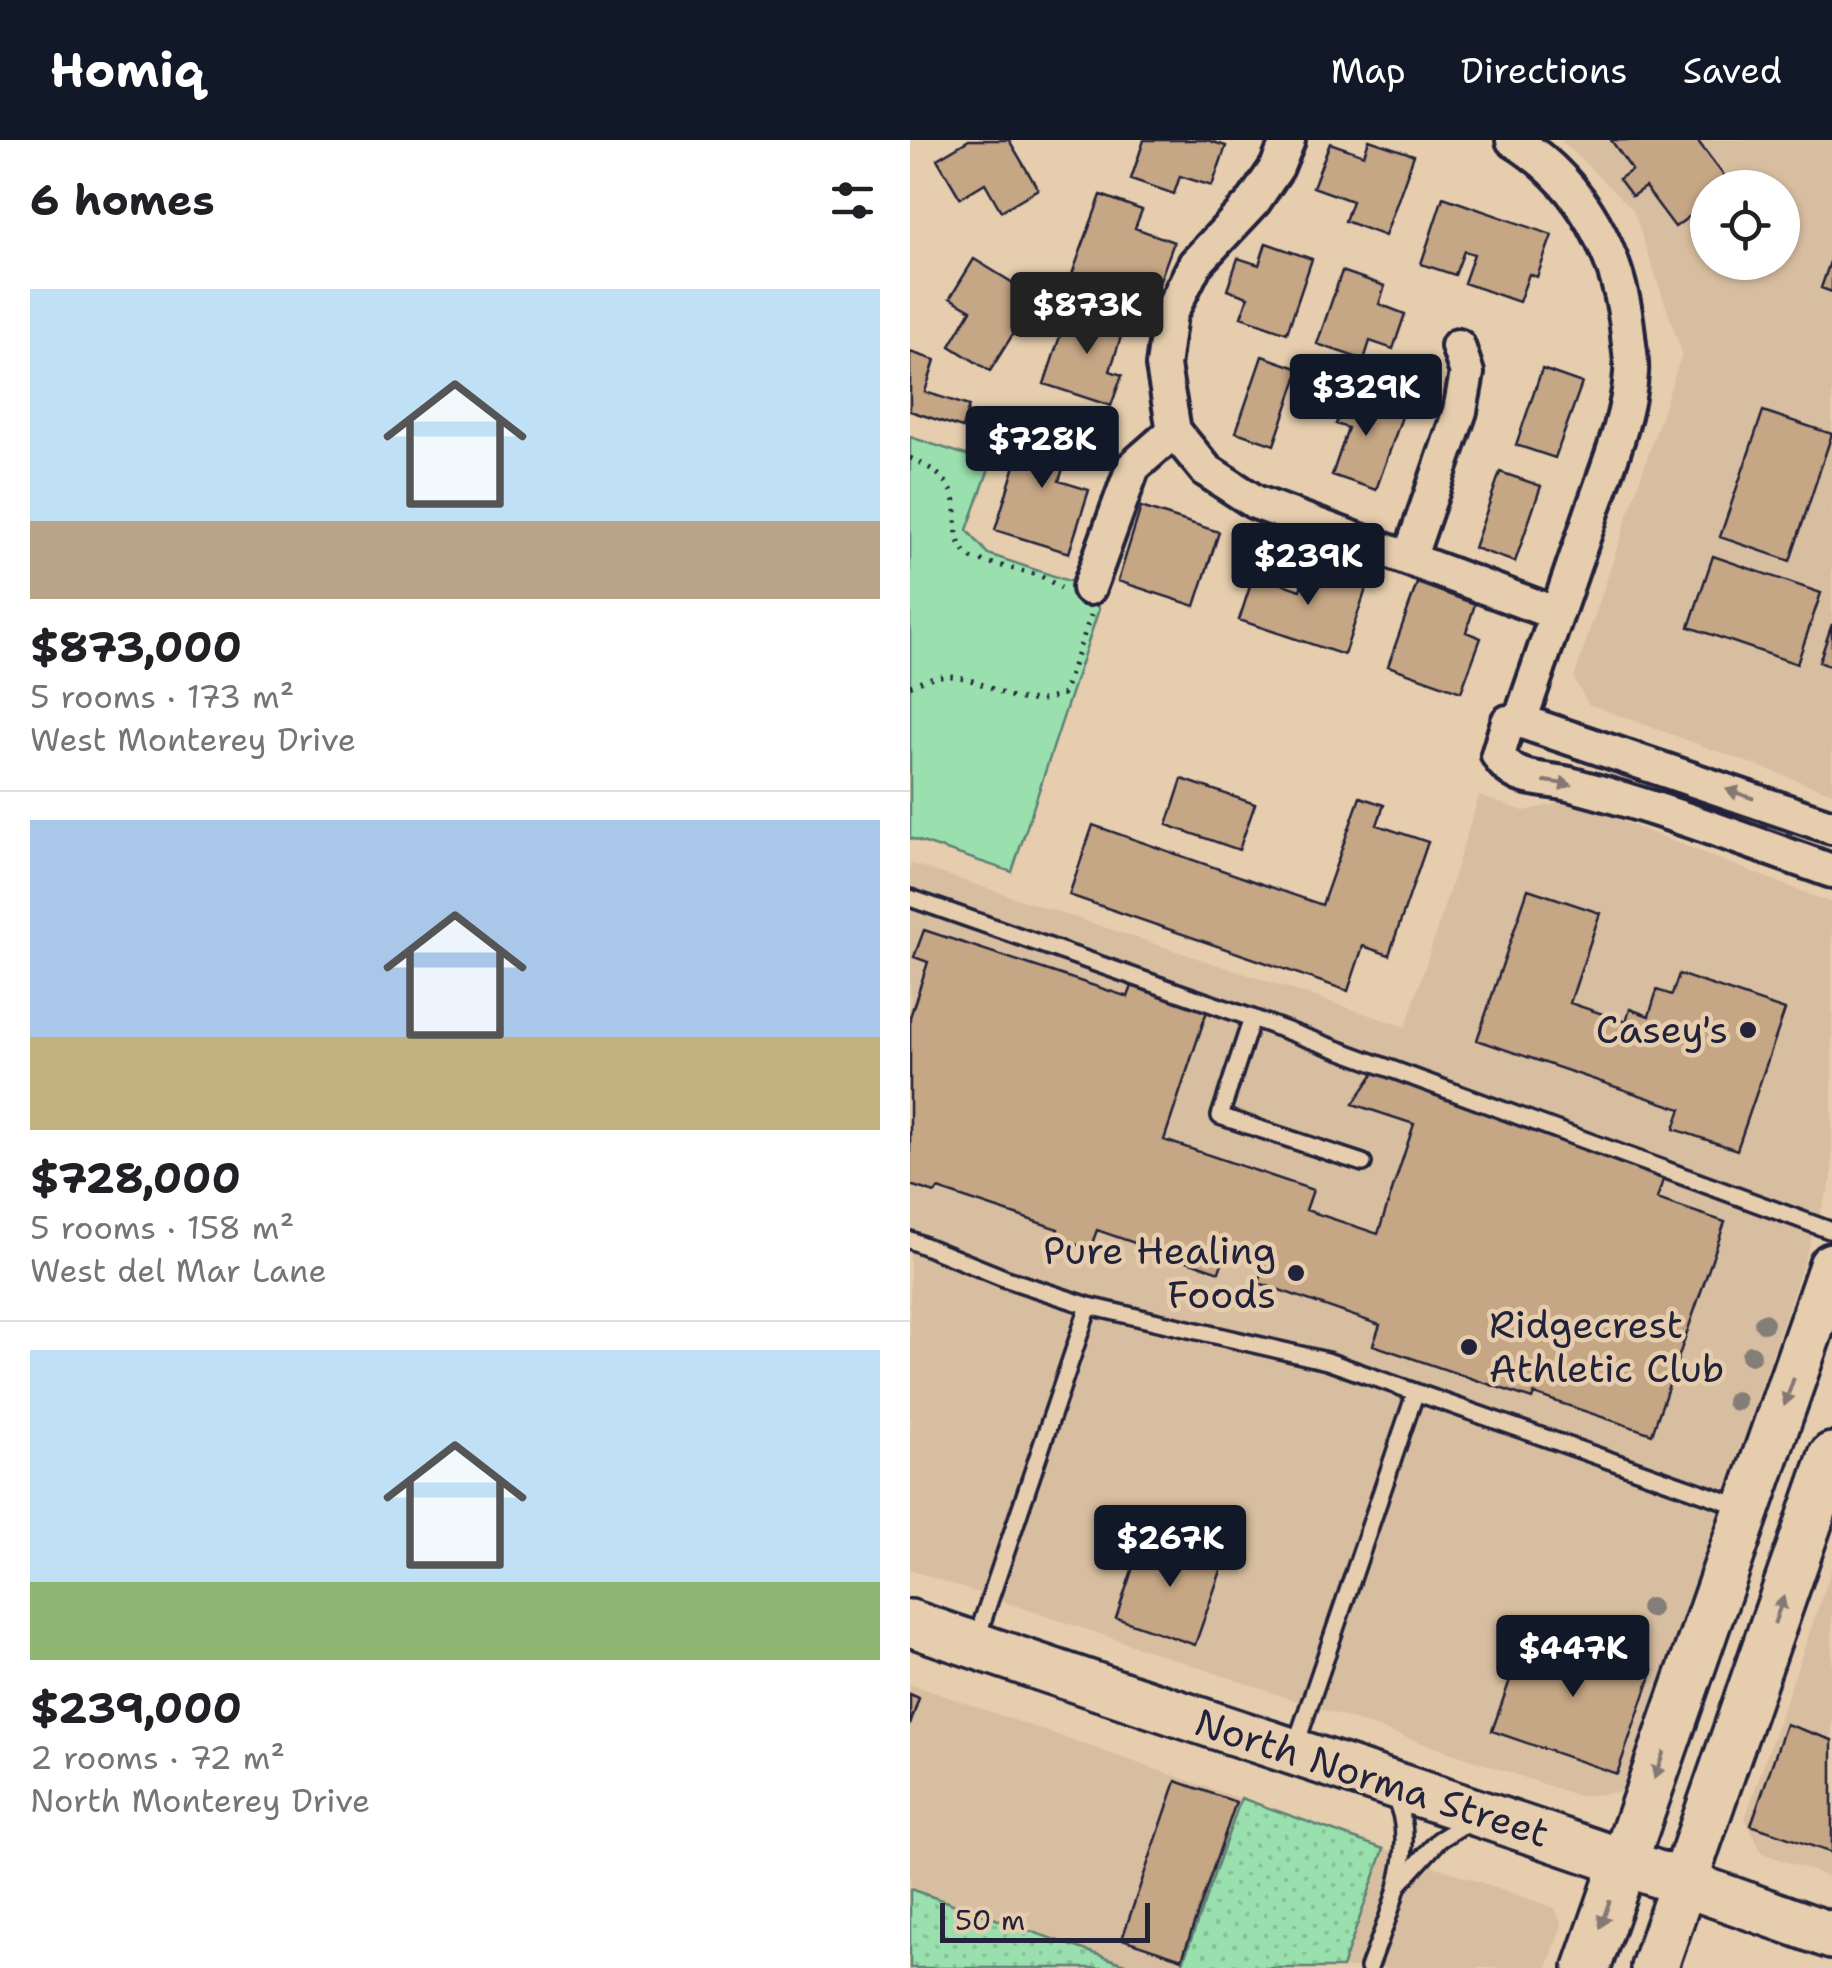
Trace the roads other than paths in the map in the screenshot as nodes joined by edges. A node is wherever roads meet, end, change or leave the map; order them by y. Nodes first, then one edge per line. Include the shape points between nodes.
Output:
1 (1288, 140) edge
2 (1513, 140) edge
3 (1458, 346) dead end
4 (1174, 431) junction
5 (1408, 559) junction
6 (1083, 598) road end
7 (1557, 614) junction
8 (1512, 725) junction
9 (1832, 827) edge
10 (1832, 871) edge
11 (910, 898) edge
12 (1252, 1018) junction
13 (1363, 1163) dead end
14 (1832, 1231) edge
15 (910, 1240) edge
16 (1832, 1266) edge
17 (1089, 1306) junction
18 (1415, 1394) junction
19 (1832, 1456) edge
20 (1749, 1510) junction
21 (1806, 1530) junction
22 (910, 1624) edge
23 (974, 1646) junction
24 (1293, 1754) junction
25 (1386, 1782) junction
26 (1483, 1813) junction
27 (1624, 1861) junction
28 (1684, 1882) junction
29 (1400, 1883) junction
30 (1832, 1936) edge
31 (1369, 1968) edge
32 (1587, 1968) edge
33 (1654, 1968) edge

1 - 4 street via 1254,200 1195,264 1170,314 1163,366
2 - 7 street via 1586,209 1603,237 1626,313 1631,372 1618,438
3 - 5 street via 1466,374 1460,411
4 - 5 street via 1206,470 1254,502
4 - 6 street via 1133,467
5 - 7 street
7 - 8 street
9 -> 8 street
8 -> 10 street via 1498,755 1522,778 1569,784
11 - 12 lane
12 - 13 lane via 1220,1116
12 - 14 lane
15 - 17 lane
16 -> 20 main road
17 - 18 lane via 1327,1361
17 - 23 lane
18 - 20 lane
18 - 24 lane
19 - 21 main road
20 - 21 main road
20 -> 27 main road
28 -> 21 main road
22 - 23 main road, North Norma Street
23 - 24 main road, North Norma Street
24 - 25 main road, North Norma Street
25 - 26 main road, North Norma Street
25 - 29 lane via 1402,1810
26 - 27 main road, North Norma Street
26 - 29 lane via 1439,1840
27 - 28 main road, North Norma Street
27 -> 32 main road
28 - 30 main road, North Norma Street
28 - 33 main road
29 - 31 lane

